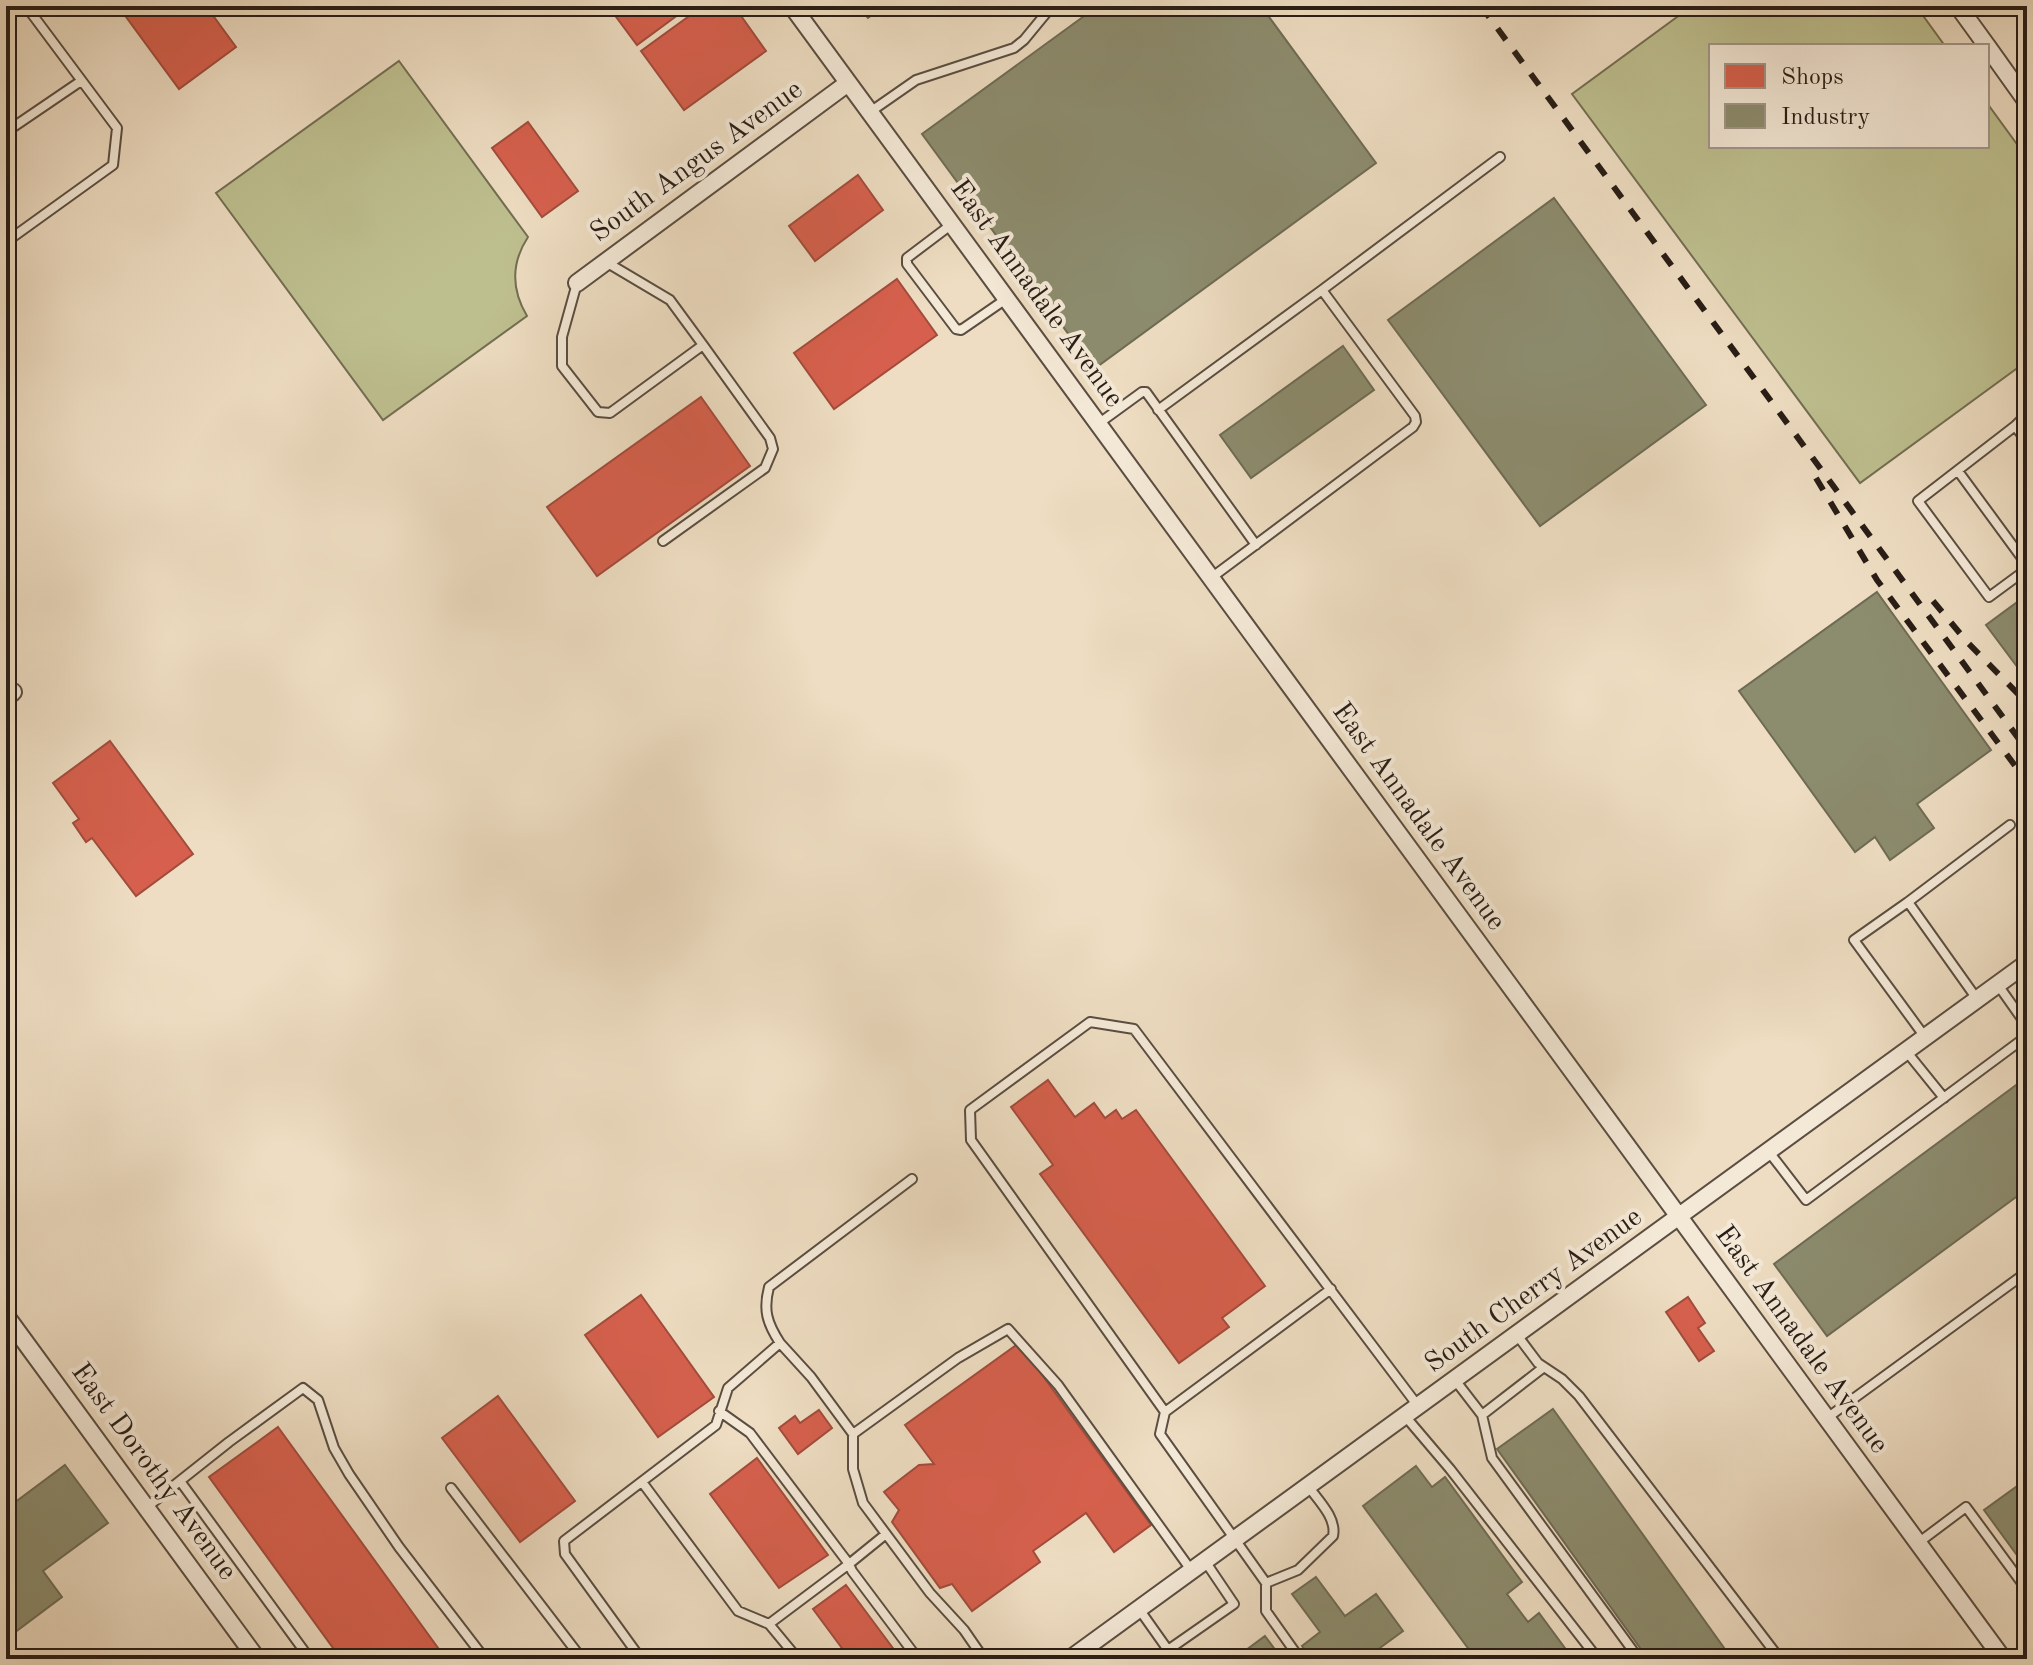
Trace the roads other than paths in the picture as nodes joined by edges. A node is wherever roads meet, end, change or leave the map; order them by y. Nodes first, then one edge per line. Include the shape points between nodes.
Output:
1 (26, 6) edge
2 (792, 6) edge
3 (1958, 6) edge
4 (1049, 7) edge
5 (1986, 44) edge
6 (1989, 49) edge
7 (81, 81) junction
8 (848, 83) junction
9 (2027, 102) edge
10 (870, 112) junction
11 (6, 132) edge
12 (1500, 157) dead end
13 (952, 224) junction
14 (6, 242) edge
15 (606, 262) junction
16 (577, 283) joint
17 (1322, 290) junction
18 (1006, 298) junction
19 (703, 345) junction
20 (1158, 410) junction
21 (2027, 414) edge
22 (1098, 424) junction
23 (2015, 426) junction
24 (2027, 442) edge
25 (1958, 471) junction
26 (663, 541) dead end
27 (1256, 545) junction
28 (2027, 567) edge
29 (1211, 578) junction
30 (2010, 825) dead end
31 (1908, 902) junction
32 (2027, 963) edge
33 (1998, 985) junction
34 (1978, 999) junction
35 (2027, 1026) edge
36 (2027, 1036) edge
37 (1925, 1038) junction
38 (1906, 1051) junction
39 (1944, 1098) junction
40 (1769, 1152) junction
41 (912, 1179) dead end
42 (1679, 1217) junction
43 (2027, 1272) edge
44 (1331, 1289) junction
45 (6, 1316) edge
46 (1517, 1335) junction
47 (780, 1343) junction
48 (1544, 1367) junction
49 (1455, 1380) junction
50 (719, 1411) junction
51 (1412, 1411) junction
52 (1165, 1412) junction
53 (1482, 1415) junction
54 (1827, 1418) junction
55 (853, 1434) junction
56 (180, 1481) junction
57 (642, 1482) junction
58 (1308, 1486) junction
59 (451, 1488) dead end
60 (146, 1508) junction
61 (886, 1534) junction
62 (1235, 1539) junction
63 (1918, 1543) junction
64 (849, 1564) junction
65 (1198, 1566) junction
66 (1266, 1583) junction
67 (2027, 1590) edge
68 (1139, 1609) junction
69 (769, 1624) junction
70 (1166, 1655) edge
71 (257, 1659) edge
72 (310, 1659) edge
73 (485, 1659) edge
74 (582, 1659) edge
75 (641, 1659) edge
76 (798, 1659) edge
77 (918, 1659) edge
78 (984, 1659) edge
79 (1070, 1659) edge
80 (1300, 1659) edge
81 (1598, 1659) edge
82 (1639, 1659) edge
83 (1780, 1659) edge
84 (2003, 1659) edge

1 - 7 lane
2 - 8 street, East Annadale Avenue
3 - 5 street
4 - 10 lane via 1014,48 916,80
6 - 9 street
7 - 11 lane
7 - 14 lane via 117,128 113,165
8 - 10 street, East Annadale Avenue
8 - 15 street, South Angus Avenue
10 - 13 street, East Annadale Avenue
12 - 17 lane
13 - 18 street, East Annadale Avenue
13 - 18 lane via 907,258 907,264 956,329
15 - 16 street, South Angus Avenue
15 - 19 lane via 670,300
16 - 19 lane via 562,337 562,366 598,412 610,413
17 - 20 lane
17 - 27 lane via 1416,422
18 - 22 street, East Annadale Avenue
19 - 26 lane via 773,449 765,468
20 - 22 lane via 1142,392
20 - 27 lane
21 - 23 lane
22 - 29 street, East Annadale Avenue
23 - 24 lane
23 - 25 lane
25 - 28 lane
25 - 28 lane via 1918,501 1989,597
27 - 29 lane
29 - 42 street, East Annadale Avenue
30 - 31 lane
31 - 34 lane
31 - 37 lane via 1854,940
32 - 33 street, South Cherry Avenue
33 - 34 street, South Cherry Avenue
33 - 35 lane
34 - 37 street, South Cherry Avenue
36 - 39 lane
37 - 38 street, South Cherry Avenue
38 - 39 lane
38 - 40 street, South Cherry Avenue
39 - 40 lane via 1806,1200
40 - 42 street, South Cherry Avenue
41 - 47 lane via 769,1287 767,1323
42 - 46 street, South Cherry Avenue
42 - 54 street, East Annadale Avenue
43 - 54 lane
44 - 51 lane
44 - 52 lane
44 - 52 lane via 1134,1029 1090,1022 970,1110 971,1140
45 - 60 street, East Dorothy Avenue
46 - 48 lane
46 - 49 street, South Cherry Avenue
47 - 50 lane via 728,1388
47 - 55 lane
48 - 53 lane
48 - 83 lane via 1579,1396
49 - 51 street, South Cherry Avenue
49 - 53 lane
50 - 57 lane via 716,1425
50 - 64 lane via 750,1433
51 - 58 street, South Cherry Avenue
51 - 81 lane via 1450,1469
52 - 62 lane via 1160,1434
53 - 82 lane via 1492,1458
54 - 63 street, East Annadale Avenue
55 - 61 lane via 853,1469 863,1503
55 - 65 lane via 958,1358 1008,1329
56 - 60 lane
56 - 72 lane
56 - 73 lane via 303,1388 318,1400 349,1474
57 - 69 lane via 738,1611
57 - 75 lane via 564,1541 565,1554
58 - 62 street, South Cherry Avenue
58 - 66 lane via 1335,1528 1333,1536 1298,1570
59 - 74 lane
60 - 71 street, East Dorothy Avenue
61 - 64 lane
61 - 78 lane
62 - 65 street, South Cherry Avenue
62 - 66 lane
63 - 67 lane via 1966,1507
63 - 84 street, East Annadale Avenue
64 - 69 lane
64 - 77 lane
65 - 68 street, South Cherry Avenue
65 - 70 lane via 1234,1604
66 - 80 lane via 1266,1611
68 - 70 lane
68 - 79 street, South Cherry Avenue
69 - 76 lane

